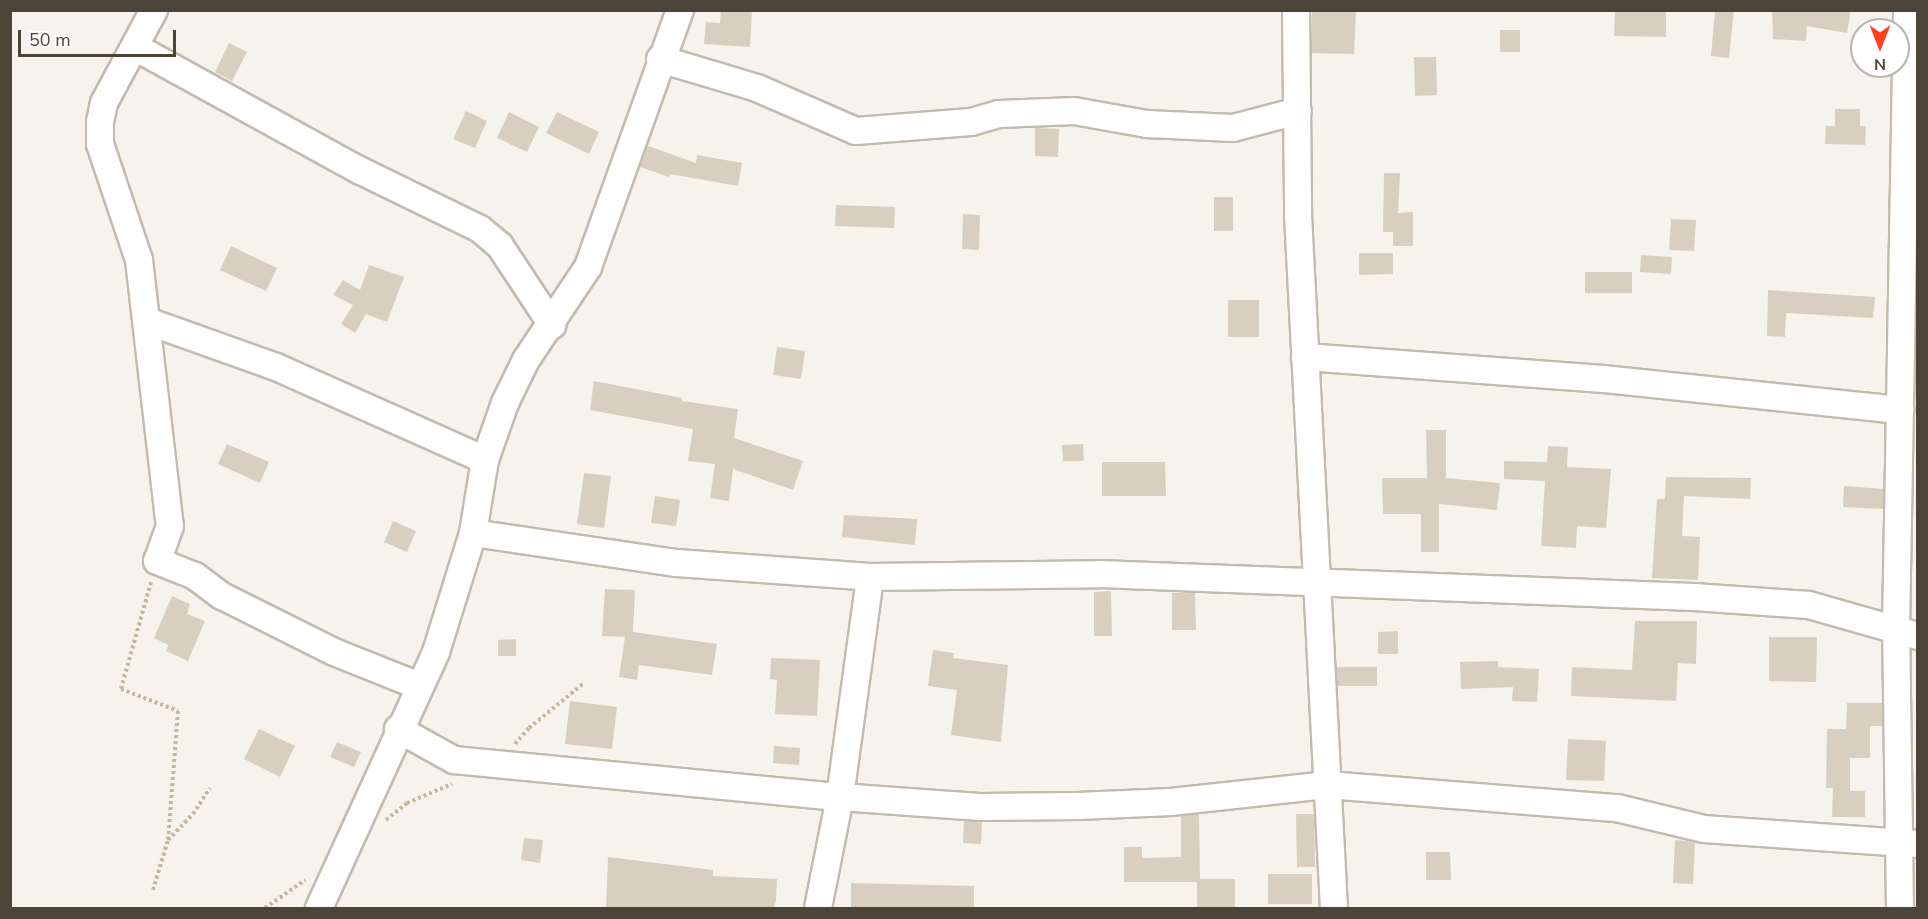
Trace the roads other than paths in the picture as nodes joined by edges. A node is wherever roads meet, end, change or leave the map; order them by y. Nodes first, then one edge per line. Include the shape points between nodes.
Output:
1 (154, 10) edge
2 (680, 10) edge
3 (1296, 10) edge
4 (1907, 10) edge
5 (135, 47) junction
6 (660, 59) junction
7 (1298, 111) junction
8 (1911, 201) edge
9 (147, 321) junction
10 (552, 326) junction
11 (1305, 357) junction
12 (1900, 410) junction
13 (485, 460) junction
14 (473, 533) junction
15 (870, 577) junction
16 (1317, 581) junction
17 (1907, 633) edge
18 (419, 686) junction
19 (398, 729) junction
20 (1328, 785) junction
21 (840, 798) junction
22 (1908, 842) edge
23 (319, 909) edge
24 (818, 909) edge
25 (1335, 909) edge
26 (1900, 909) edge

1 - 5 street
2 - 6 street
3 - 7 street
4 - 8 street
5 - 9 street via 104,103 100,144 139,260
5 - 10 street via 359,170 480,229 500,246
6 - 7 street via 757,88 856,131 971,122 999,114 1074,111 1147,124 1233,128
6 - 10 street via 588,267
7 - 11 street
8 - 12 street
9 - 13 street via 276,367
9 - 18 street via 170,526 157,561 195,576 222,596 334,652
10 - 13 street via 526,360 505,403
11 - 12 street via 1604,379
11 - 16 street
12 - 17 street
13 - 14 street
14 - 15 street via 676,562
14 - 18 street via 436,652
15 - 16 street via 1100,574
15 - 21 street
16 - 17 street via 1809,605
16 - 20 street
17 - 22 street
18 - 19 street
19 - 21 street via 446,758
19 - 23 street
20 - 21 street via 1171,802 1078,806 980,807
20 - 22 street via 1617,808 1704,829
20 - 25 street
21 - 24 street
22 - 26 street

